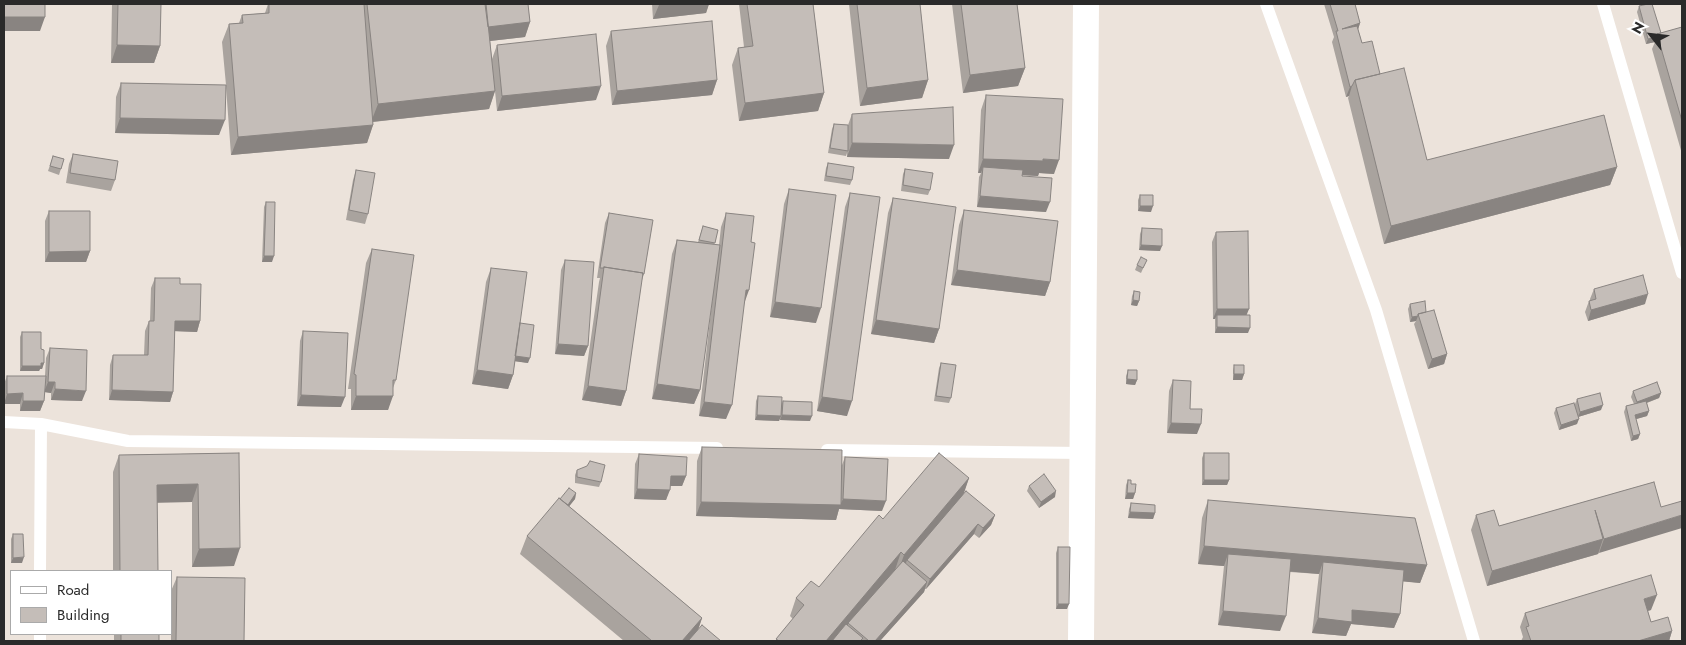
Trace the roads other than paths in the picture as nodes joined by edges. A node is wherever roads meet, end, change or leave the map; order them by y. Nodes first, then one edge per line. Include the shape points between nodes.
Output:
1 (1086, 4) edge
2 (1266, 4) edge
3 (1603, 4) edge
4 (1682, 273) edge
5 (4, 422) edge
6 (40, 424) junction
7 (734, 448) edge
8 (814, 449) edge
9 (1083, 453) junction
10 (40, 570) edge
11 (1081, 641) edge
12 (1474, 641) edge

1 - 9 street
2 - 12 lane via 1376,310
3 - 4 lane
5 - 6 lane
6 - 7 lane via 128,441
6 - 10 lane
8 - 9 lane
9 - 11 street

